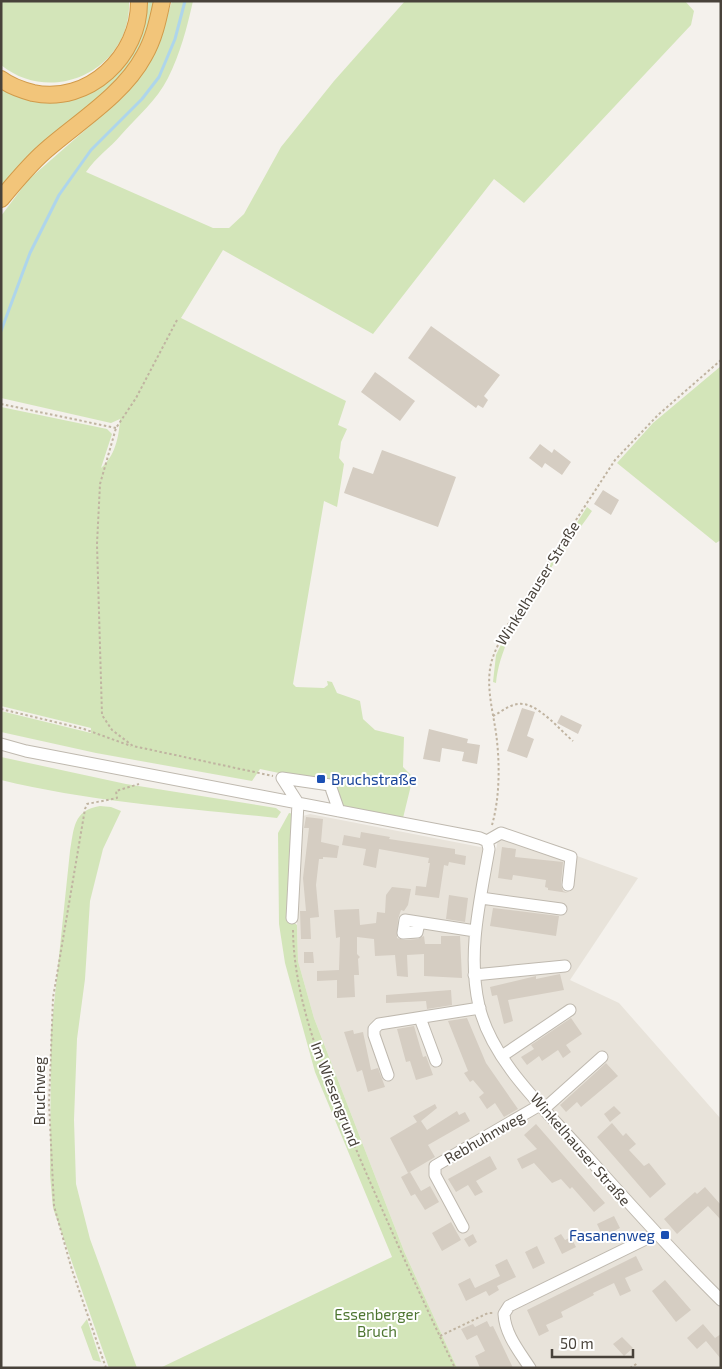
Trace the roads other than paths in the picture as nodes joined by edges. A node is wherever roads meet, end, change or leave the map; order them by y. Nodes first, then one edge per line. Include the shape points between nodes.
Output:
1 (139, 1) edge
2 (162, 1) edge
3 (1, 79) edge
4 (1, 199) edge
5 (1, 744) edge
6 (298, 802) junction
7 (339, 811) junction
8 (487, 841) junction
9 (568, 885) dead end
10 (481, 898) junction
11 (562, 909) dead end
12 (292, 918) road end
13 (419, 922) dead end
14 (476, 931) junction
15 (565, 966) dead end
16 (474, 975) junction
17 (480, 1008) junction
18 (570, 1010) dead end
19 (420, 1018) junction
20 (502, 1056) junction
21 (602, 1057) dead end
22 (436, 1061) dead end
23 (388, 1075) dead end
24 (543, 1107) junction
25 (463, 1227) dead end
26 (656, 1234) junction
27 (721, 1300) edge
28 (530, 1368) edge

1 - 3 highway via 131,43 114,66 89,86 42,95
2 - 4 highway via 144,57 131,74 43,152
5 - 6 street
6 - 7 street
6 - 7 street via 282,778 330,785
6 - 12 street
7 - 8 street
8 - 9 street via 501,834 571,858
8 - 10 street, Winkelhauser Straße via 489,848
10 - 11 street
10 - 14 street, Winkelhauser Straße
13 - 14 street
14 - 16 street, Winkelhauser Straße
15 - 16 street
16 - 17 street, Winkelhauser Straße
17 - 19 street
17 - 20 street, Winkelhauser Straße via 489,1034
18 - 20 street
19 - 22 street
19 - 23 street via 379,1024 374,1028
20 - 24 street, Winkelhauser Straße
21 - 24 street
24 - 25 street, Rebhuhnweg via 435,1166 435,1175
24 - 26 street, Winkelhauser Straße
26 - 27 street, Winkelhauser Straße
26 - 28 street via 509,1306 504,1314 504,1324

